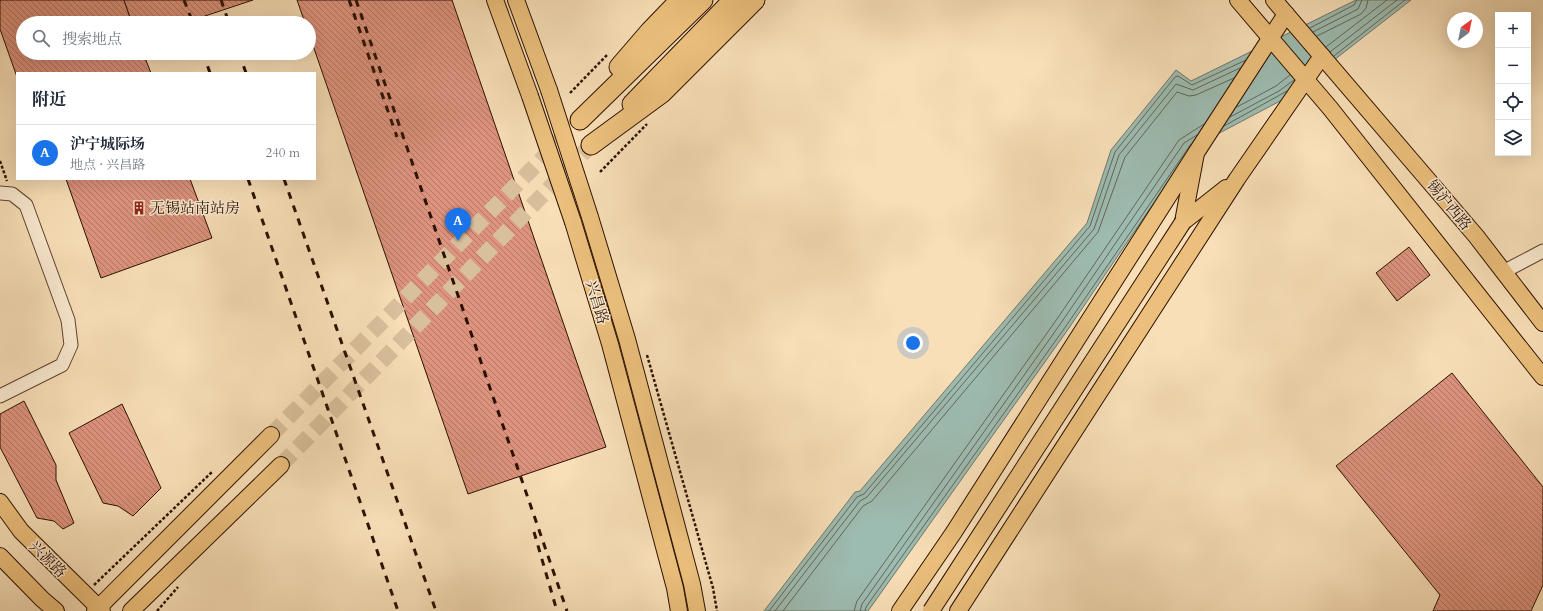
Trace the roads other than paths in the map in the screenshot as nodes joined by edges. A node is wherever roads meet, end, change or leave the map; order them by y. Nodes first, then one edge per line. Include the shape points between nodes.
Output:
1 (495, 0) edge
2 (516, 0) edge
3 (680, 0) edge
4 (703, 0) edge
5 (733, 0) edge
6 (755, 0) edge
7 (1238, 0) edge
8 (1279, 6) edge
9 (1265, 33) junction
10 (1322, 56) junction
11 (1305, 79) junction
12 (1196, 153) junction
13 (1236, 179) junction
14 (6, 194) edge
15 (1183, 222) junction
16 (1543, 251) edge
17 (1503, 272) junction
18 (1543, 323) edge
19 (1543, 377) edge
20 (0, 396) edge
21 (271, 435) tunnel mouth
22 (281, 465) tunnel mouth
23 (0, 502) edge
24 (0, 556) edge
25 (98, 610) edge
26 (56, 611) edge
27 (131, 611) edge
28 (679, 611) edge
29 (697, 611) edge
30 (900, 611) edge
31 (931, 611) edge
32 (958, 611) edge

1 - 28 main road, 兴昌路, bridge via 573,222 610,344
2 - 29 main road, 兴昌路, bridge via 590,217 627,340
3 - 4 highway via 618,68 580,120
5 - 6 highway via 592,145 662,93
7 - 9 main road
8 - 9 main road
8 - 10 main road, 锡沪西路
9 - 11 main road
9 - 12 main road
10 - 11 main road
10 - 17 main road, 锡沪西路 via 1471,230
11 - 13 main road
11 - 19 main road
12 - 15 main road
12 - 30 main road via 954,532
13 - 15 main road
13 - 32 main road
14 - 20 lane via 26,204 68,320 71,345 62,365
15 - 31 main road, bridge
16 - 17 lane
17 - 18 main road, 锡沪西路
21 - 25 main road
22 - 27 main road
23 - 25 main road, 兴源路 via 21,531
24 - 26 main road

